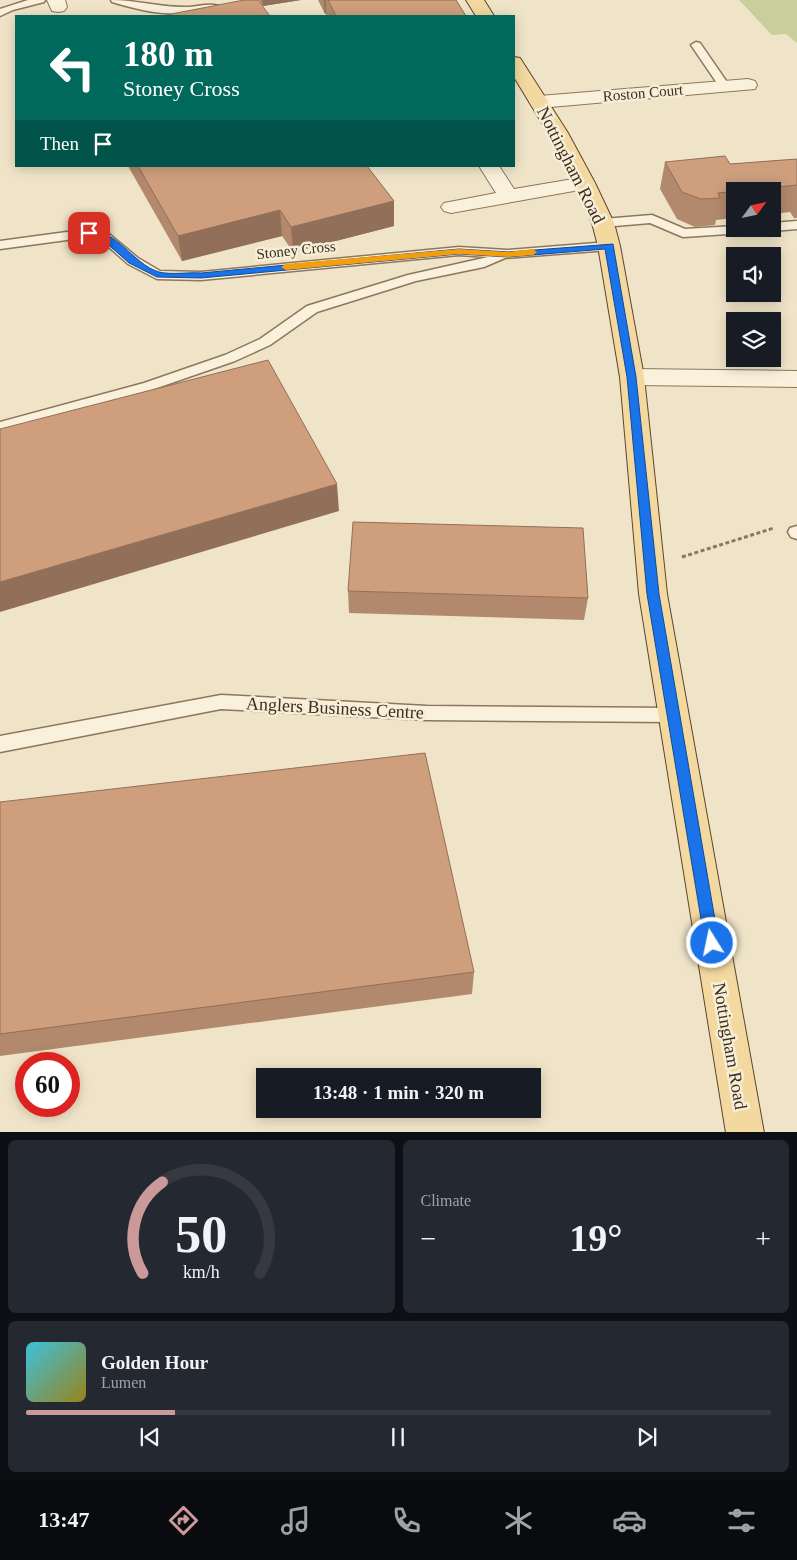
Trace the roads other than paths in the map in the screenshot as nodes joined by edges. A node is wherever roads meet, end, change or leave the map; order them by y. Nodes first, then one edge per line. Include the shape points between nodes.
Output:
1 (40, 0) edge
2 (116, 0) edge
3 (475, 0) edge
4 (225, 8) edge
5 (0, 13) edge
6 (484, 15) edge
7 (696, 45) dead end
8 (515, 64) edge
9 (748, 85) dead end
10 (725, 87) junction
11 (539, 102) junction
12 (490, 167) edge
13 (585, 183) junction
14 (509, 197) junction
15 (451, 207) dead end
16 (797, 225) edge
17 (781, 226) edge
18 (726, 230) edge
19 (606, 234) junction
20 (0, 244) edge
21 (508, 254) junction
22 (632, 377) junction
23 (797, 379) edge
24 (0, 427) edge
25 (673, 715) junction
26 (0, 744) edge
27 (745, 1132) edge

1 - 5 lane
2 - 4 lane via 154,9
3 - 6 main road
7 - 10 lane
8 - 11 main road, Nottingham Road
9 - 10 street, Roston Court
10 - 11 street, Roston Court
11 - 13 main road, Nottingham Road
12 - 14 street
13 - 14 street
13 - 19 main road, Nottingham Road
14 - 15 street
16 - 17 lane
18 - 19 lane, Stoney Cross via 683,233 652,219
19 - 21 lane, Stoney Cross
19 - 22 main road, Nottingham Road
20 - 21 lane, Stoney Cross via 96,234 105,237 133,261 157,275 201,276 459,251
21 - 24 lane via 312,309 265,342 230,358 149,386
22 - 23 street
22 - 25 main road, Nottingham Road via 653,594
25 - 26 lane, Anglers Business Centre via 427,713 221,702
25 - 27 main road, Nottingham Road

